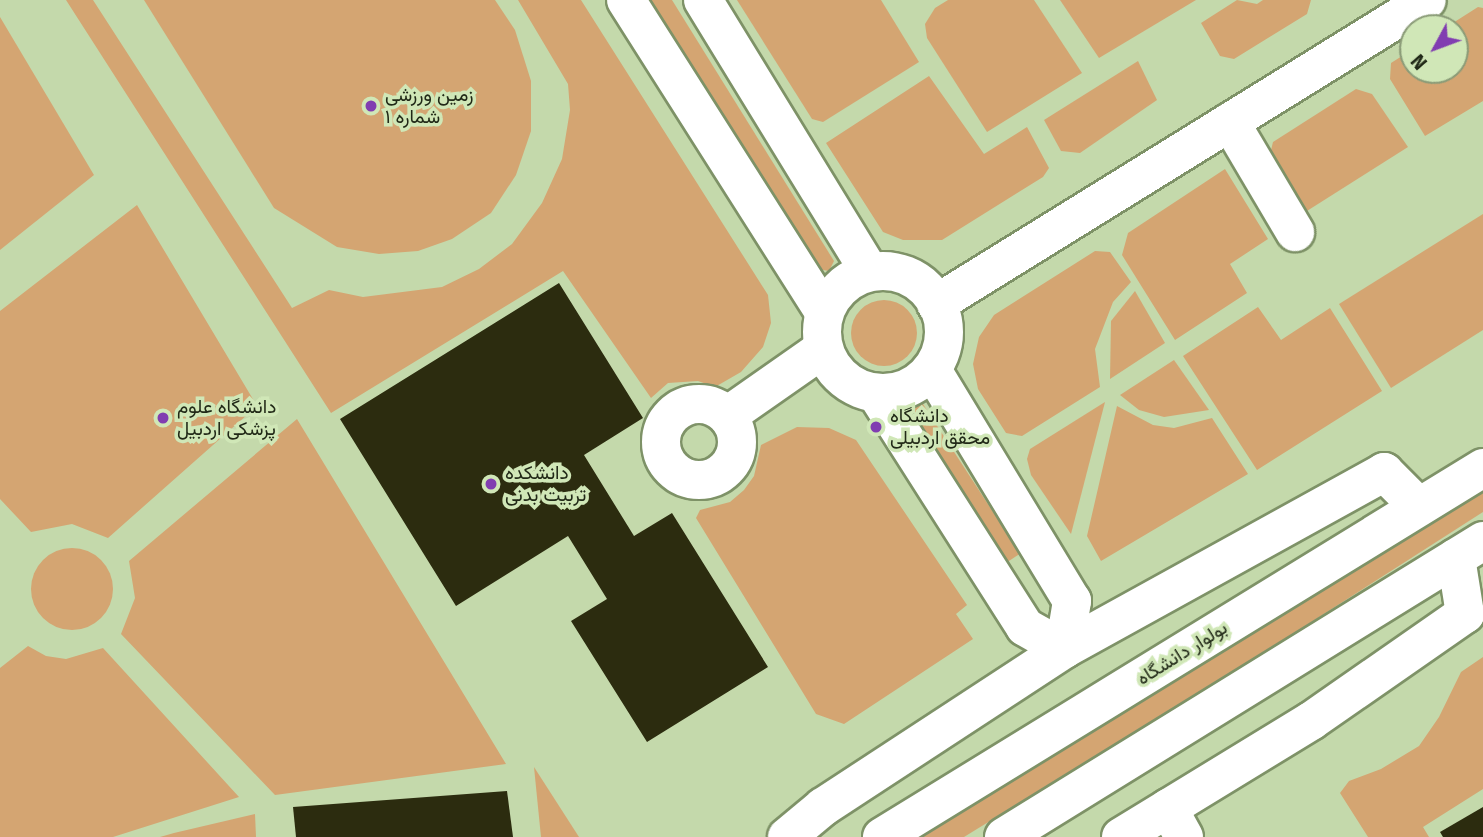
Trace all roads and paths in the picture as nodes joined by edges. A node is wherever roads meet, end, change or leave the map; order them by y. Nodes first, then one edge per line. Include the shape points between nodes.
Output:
1 (625, 0) edge
2 (703, 0) edge
3 (1427, 0) edge
4 (1230, 121) junction
5 (1295, 232) dead end
6 (870, 272) junction
7 (936, 304) junction
8 (828, 344) junction
9 (932, 370) junction
10 (876, 393) junction
11 (731, 424) dead end
12 (1483, 468) edge
13 (1419, 508) junction
14 (1469, 549) edge
15 (1064, 649) junction
16 (1176, 823) edge
17 (787, 837) edge
18 (882, 837) edge
19 (1004, 837) edge
20 (1121, 837) edge

1 - 8 street
2 - 6 street
3 - 4 street
4 - 5 street
4 - 7 street
6 - 7 street via 911,278
6 - 8 street via 850,280 834,294
7 - 9 street via 944,330
8 - 10 street via 858,389
8 - 11 street
9 - 10 street via 916,384
9 - 15 street via 1072,601
10 - 15 street via 1025,626
12 - 13 street, بولوار دانشگاه
13 - 15 street via 1384,472
13 - 18 street, بولوار دانشگاه
14 - 16 street via 1465,614 1311,721
14 - 19 street
15 - 17 street via 823,807
16 - 20 street

